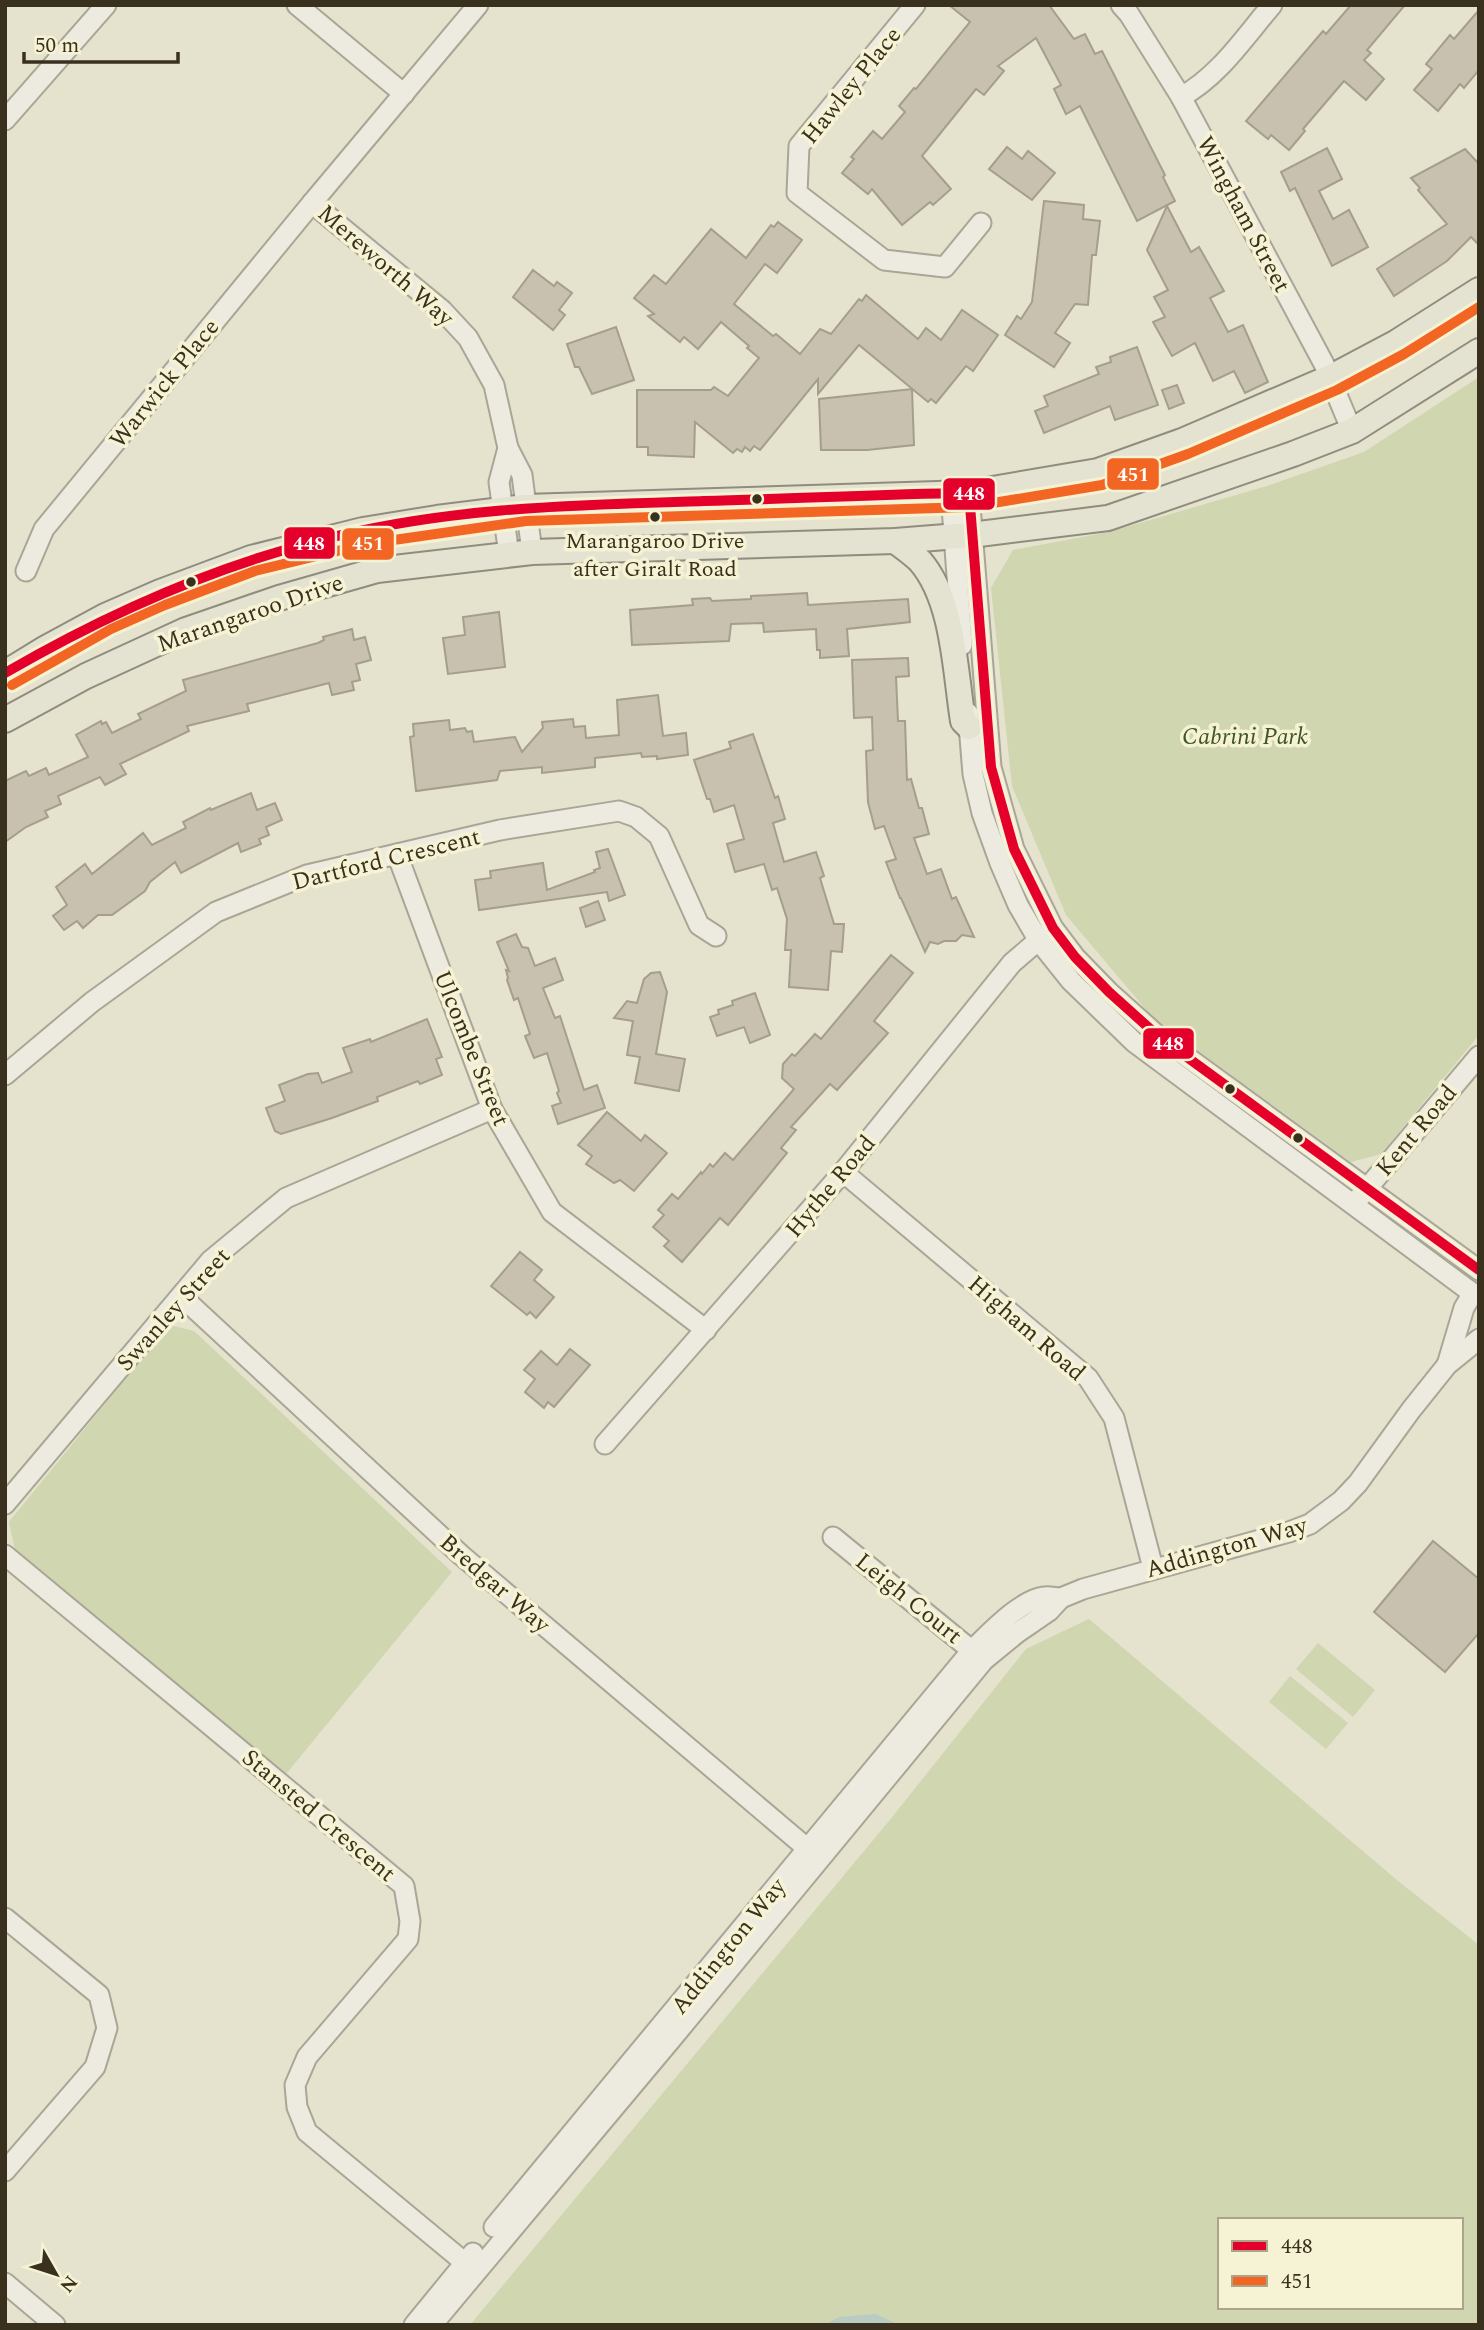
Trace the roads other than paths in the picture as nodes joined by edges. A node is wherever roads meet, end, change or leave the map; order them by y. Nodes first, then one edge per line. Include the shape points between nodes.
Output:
1 (106, 5) edge
2 (297, 5) edge
3 (478, 5) edge
4 (915, 5) edge
5 (1121, 5) edge
6 (1272, 5) edge
7 (404, 94) junction
8 (1181, 97) junction
9 (5, 120) edge
10 (312, 203) junction
11 (981, 223) dead end
12 (1479, 290) edge
13 (1479, 351) edge
14 (1331, 377) junction
15 (1352, 431) junction
16 (960, 493) junction
17 (514, 508) junction
18 (962, 536) junction
19 (895, 541) junction
20 (520, 554) junction
21 (26, 571) dead end
22 (5, 673) edge
23 (5, 720) edge
24 (969, 727) junction
25 (397, 854) junction
26 (1046, 934) junction
27 (716, 936) dead end
28 (1479, 1055) edge
29 (5, 1075) edge
30 (492, 1109) junction
31 (844, 1172) junction
32 (1367, 1188) junction
33 (1354, 1205) junction
34 (1479, 1270) edge
35 (1474, 1289) edge
36 (181, 1296) junction
37 (1479, 1317) edge
38 (706, 1330) junction
39 (1479, 1339) edge
40 (1447, 1365) junction
41 (605, 1444) dead end
42 (5, 1504) edge
43 (833, 1536) dead end
44 (5, 1555) edge
45 (1153, 1568) junction
46 (978, 1655) junction
47 (813, 1854) junction
48 (5, 1918) edge
49 (5, 2171) edge
50 (470, 2267) junction
51 (5, 2283) edge
52 (5, 2300) edge
53 (34, 2325) edge
54 (55, 2325) edge
55 (414, 2325) edge
56 (432, 2325) edge

1 - 9 street
2 - 7 street
3 - 7 street, Mereworth Way
4 - 11 street, Hawley Place via 799,146 797,193 884,260 945,267
5 - 8 street, Wingham Street
6 - 8 street via 1215,74
7 - 10 street, Mereworth Way
8 - 14 street, Wingham Street
10 - 17 street, Mereworth Way via 442,310 468,338 494,385 508,448 499,482
10 - 21 street, Warwick Place via 44,529
12 - 14 main road, Marangaroo Drive
13 - 15 main road, Marangaroo Drive
14 - 15 street, Wingham Street
14 - 16 main road, Marangaroo Drive via 1182,441 1098,471
15 - 18 main road, Marangaroo Drive via 1108,518
16 - 17 main road, Marangaroo Drive
16 - 18 street
17 - 20 street, Mereworth Way
17 - 22 main road, Marangaroo Drive via 363,530 251,558 105,616
18 - 19 main road, Marangaroo Drive
18 - 24 street
18 - 26 street via 991,767 1014,849
19 - 20 main road, Marangaroo Drive
19 - 24 main road via 919,561 942,598 963,721
20 - 23 main road, Marangaroo Drive via 377,570 279,598 186,630
24 - 26 street via 982,813 1018,905
25 - 27 street, Dartford Crescent via 500,830 619,811 636,817 659,836 699,925
25 - 29 street, Dartford Crescent via 307,875 216,912 92,1002
25 - 30 street, Ulcombe Street
26 - 31 street, Hythe Road via 1012,962
26 - 32 street via 1149,1029
26 - 33 street via 1071,981 1134,1042
28 - 32 street, Kent Road
30 - 36 street, Swanley Street via 286,1198 211,1260
30 - 38 street, Ulcombe Street via 552,1212
31 - 38 street, Hythe Road
31 - 45 street, Higham Road via 1088,1378 1114,1418
32 - 33 street, Kent Road
32 - 34 street
33 - 35 street
35 - 37 street via 1473,1310
35 - 40 street, Addington Way
36 - 42 street, Swanley Street
36 - 47 street, Bredgar Way via 461,1555
38 - 41 street, Hythe Road
39 - 40 street, Addington Way
40 - 45 street, Addington Way via 1358,1483 1329,1513 1289,1532
43 - 46 street, Leigh Court
44 - 50 street, Stansted Crescent via 404,1886 408,1939 307,2057 295,2085 297,2107 307,2132
45 - 46 street, Addington Way via 1061,1598 1017,1633
46 - 47 street, Addington Way
47 - 50 street, Addington Way via 674,2036
48 - 49 street via 99,1995 107,2028 95,2067
50 - 55 street, Addington Way
50 - 56 street, Addington Way
51 - 54 street
52 - 53 street

